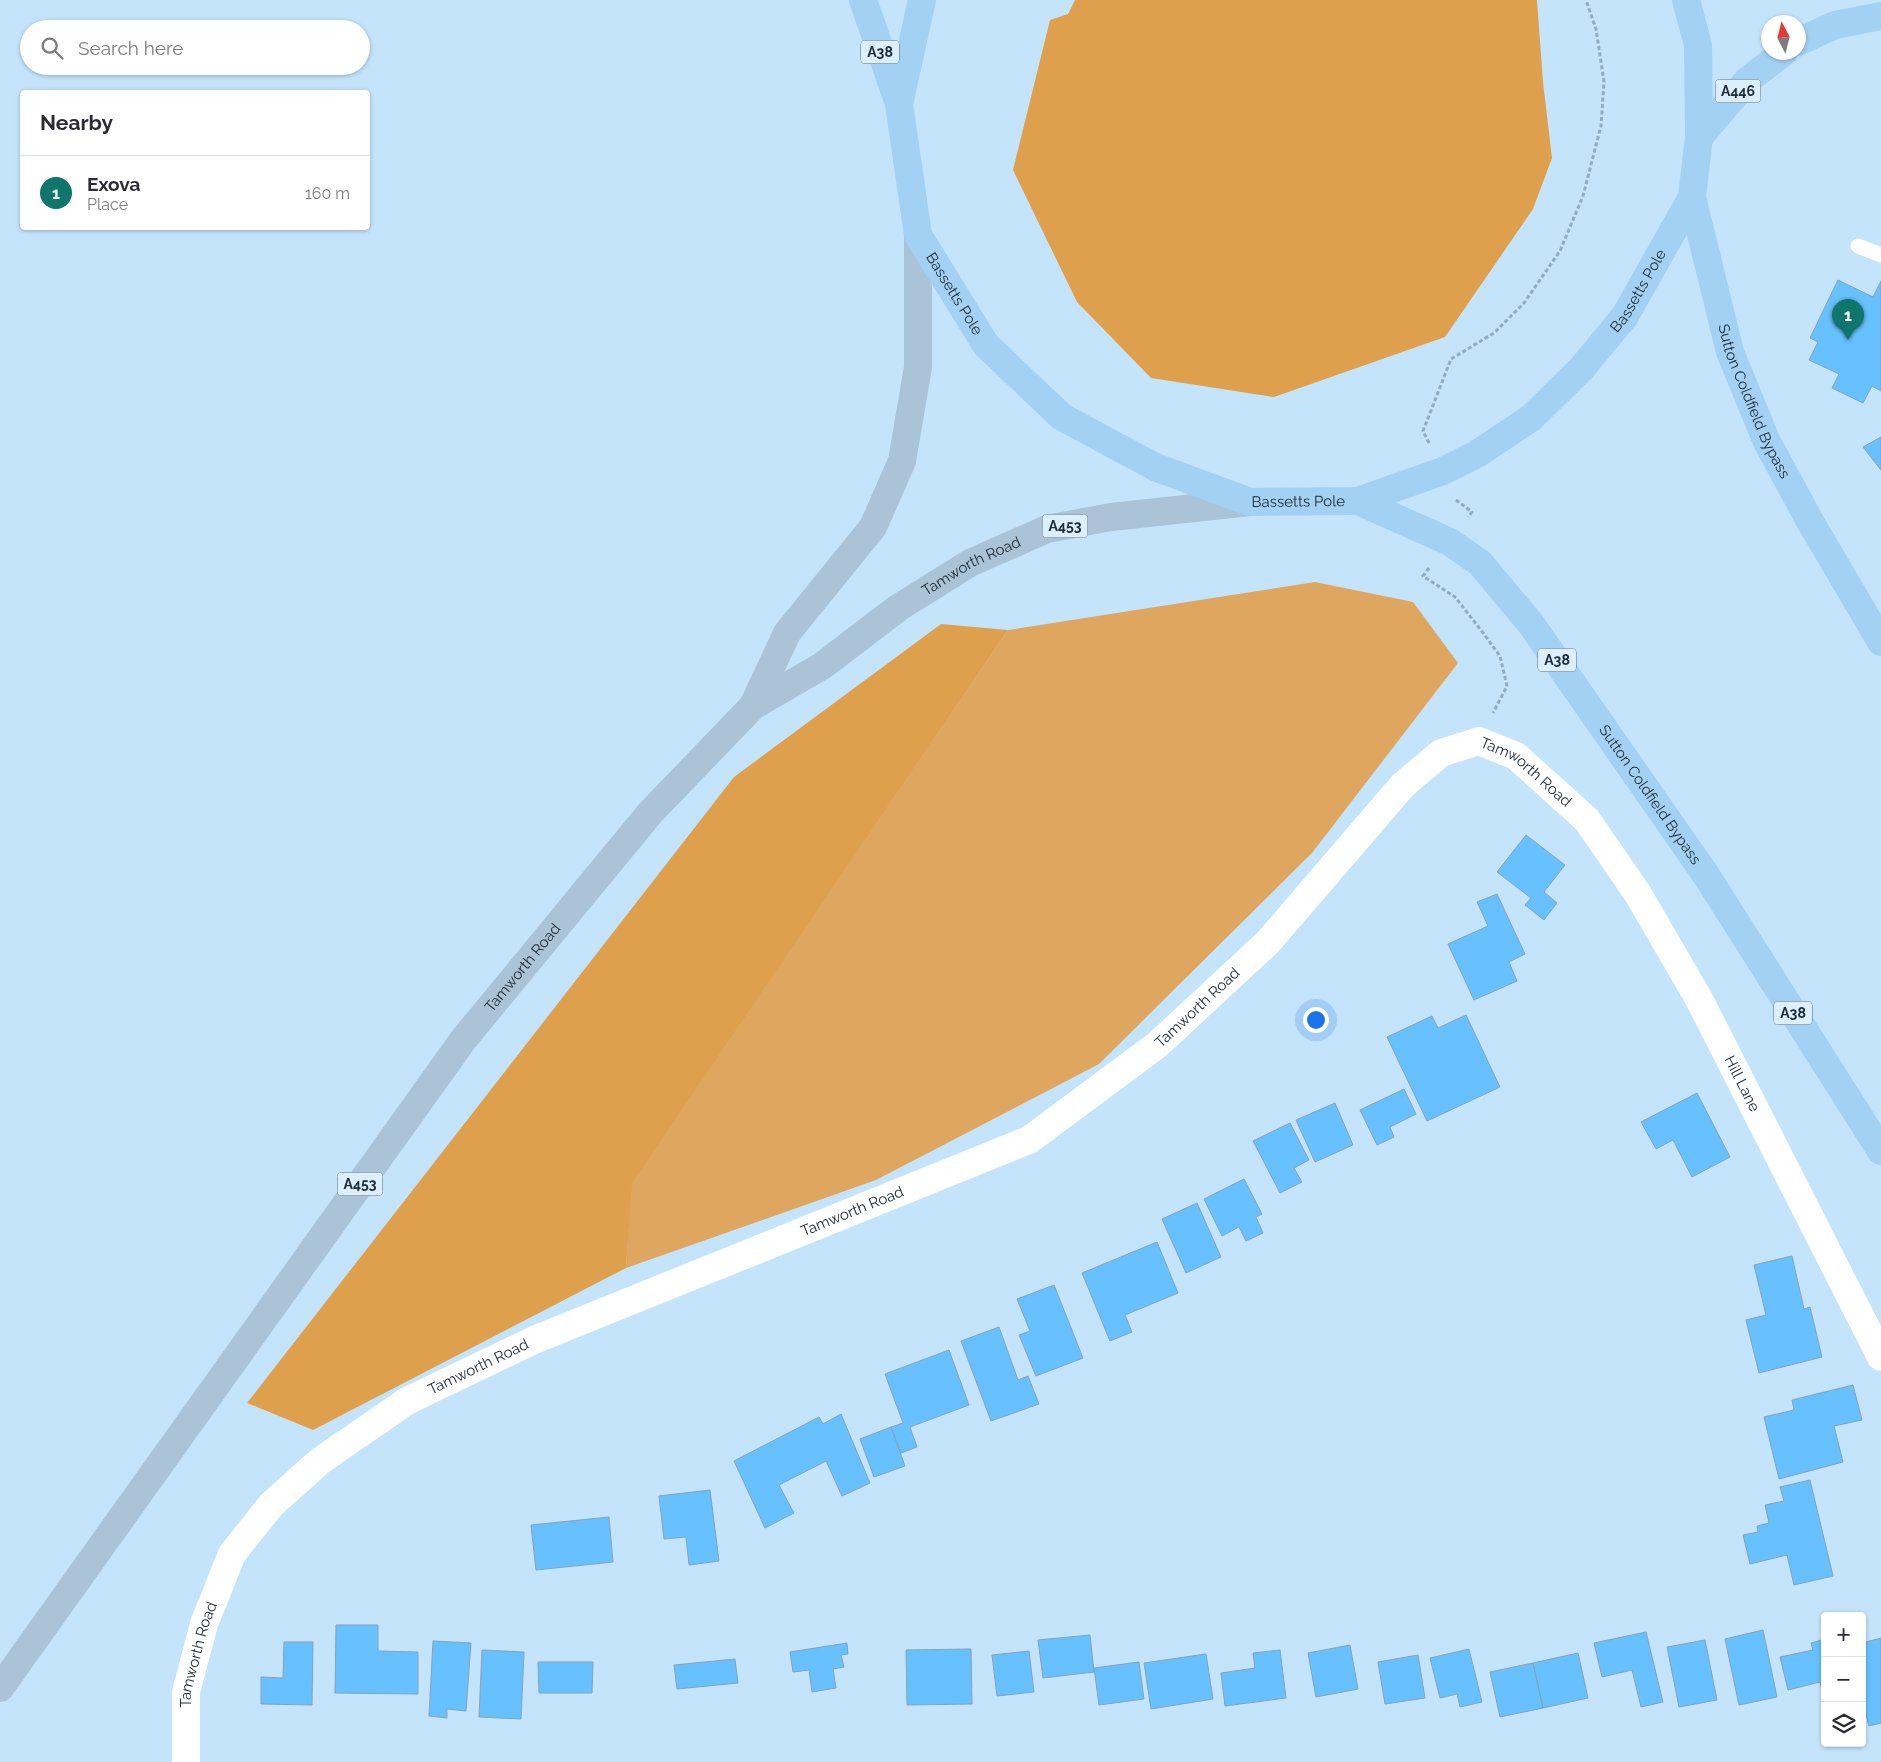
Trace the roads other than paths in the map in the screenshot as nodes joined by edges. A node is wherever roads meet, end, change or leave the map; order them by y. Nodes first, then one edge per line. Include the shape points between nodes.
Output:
1 (864, 0) edge
2 (922, 0) edge
3 (1686, 0) edge
4 (1881, 16) edge
5 (1806, 38) edge
6 (1774, 60) edge
7 (899, 104) junction
8 (1699, 137) junction
9 (1692, 197) junction
10 (918, 234) junction
11 (1858, 246) dead end
12 (1881, 255) edge
13 (1358, 501) junction
14 (1250, 502) junction
15 (1881, 642) edge
16 (753, 706) junction
17 (1588, 820) joint
18 (1881, 1151) edge
19 (1881, 1357) edge
20 (0, 1688) edge
21 (186, 1762) edge

1 - 7 highway, A38
2 - 7 highway, Bassetts Pole
3 - 8 highway, Bassetts Pole via 1698,45
4 - 5 highway via 1835,25
6 - 8 highway, A446 via 1748,80
7 - 10 highway, Bassetts Pole
8 - 9 highway, Bassetts Pole
9 - 13 highway, Bassetts Pole via 1625,316 1581,369 1530,418 1477,454 1443,471
9 - 15 highway, Sutton Coldfield Bypass via 1730,352 1764,433 1811,524
10 - 14 highway, Bassetts Pole via 986,345 1062,417 1155,467
10 - 16 main road, Tamworth Road / A453 via 918,367 902,461 873,527 787,633
11 - 12 lane
13 - 14 highway, Bassetts Pole
13 - 18 highway, Sutton Coldfield Bypass / A38 via 1450,542 1480,564 1531,624 1706,875
14 - 16 main road, Tamworth Road / A453 via 1111,517 1046,530 970,563 898,608 822,666
16 - 20 main road, Tamworth Road / A453 via 650,813 463,1040
17 - 19 street, Hill Lane via 1638,894 1700,1001
17 - 21 street, Tamworth Road via 1516,756 1479,741 1441,753 1403,785 1268,942 1157,1046 1029,1140 534,1340 407,1401 320,1461 270,1505 232,1554 204,1624 186,1692

